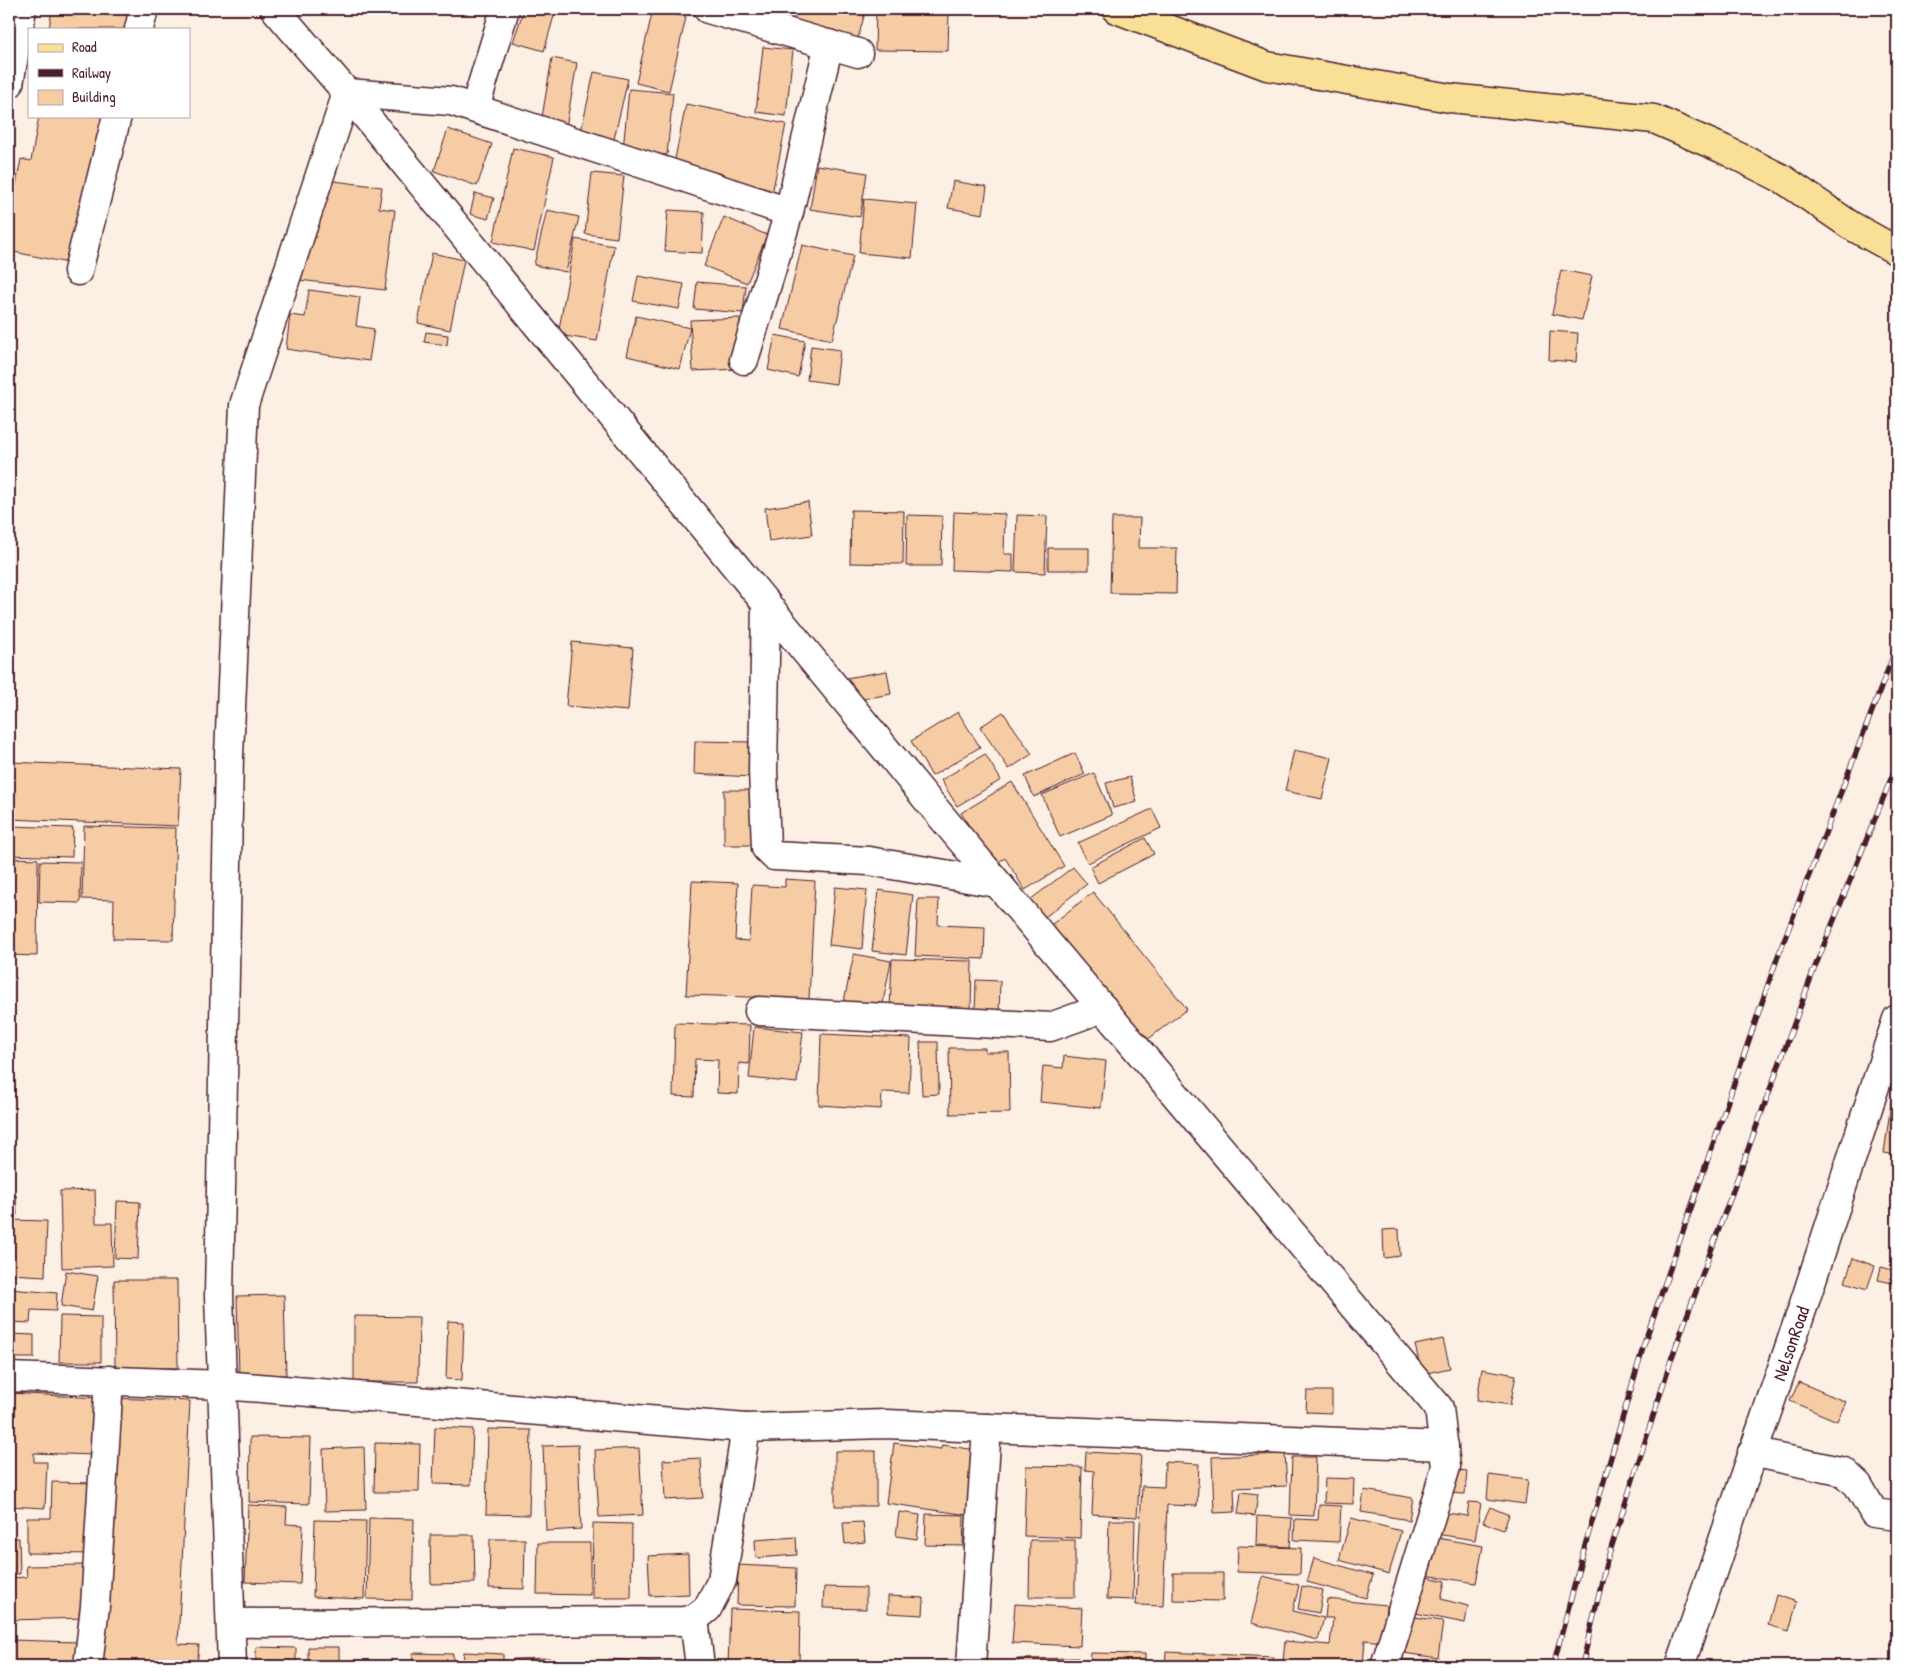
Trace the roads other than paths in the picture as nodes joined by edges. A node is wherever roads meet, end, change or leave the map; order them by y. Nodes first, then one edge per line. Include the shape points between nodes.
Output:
1 (22, 9) edge
2 (144, 9) edge
3 (275, 9) edge
4 (504, 9) edge
5 (708, 9) edge
6 (1116, 9) edge
7 (139, 28) edge
8 (829, 44) junction
9 (858, 52) dead end
10 (9, 84) edge
11 (347, 93) junction
12 (475, 108) junction
13 (116, 118) edge
14 (789, 212) junction
15 (1897, 251) edge
16 (78, 271) dead end
17 (744, 360) dead end
18 (766, 603) junction
19 (997, 883) junction
20 (1103, 1008) junction
21 (759, 1011) dead end
22 (1897, 1019) edge
23 (9, 1377) edge
24 (109, 1380) junction
25 (223, 1385) junction
26 (746, 1428) junction
27 (987, 1428) junction
28 (1444, 1446) junction
29 (1752, 1452) junction
30 (1897, 1516) edge
31 (694, 1619) junction
32 (231, 1623) junction
33 (88, 1666) edge
34 (232, 1666) edge
35 (700, 1666) edge
36 (971, 1666) edge
37 (1385, 1666) edge
38 (1680, 1666) edge

1 - 10 street
2 - 7 street
3 - 11 street
4 - 12 street
5 - 8 street
6 - 15 main road via 1267,66 1450,98 1654,120 1783,179 1850,225
8 - 9 street
8 - 14 street
11 - 12 street via 451,101
11 - 18 street
11 - 25 street via 244,405 229,755 219,1296
12 - 14 street
13 - 16 street
14 - 17 street
18 - 19 street
18 - 19 street via 763,770 766,848 774,856 868,861
19 - 20 street
20 - 21 street via 1050,1027
20 - 28 street via 1439,1408
22 - 29 street, NelsonRoad
23 - 24 street
24 - 25 street
24 - 33 street via 95,1606
25 - 26 street
25 - 32 street
26 - 27 street via 886,1424
26 - 31 street via 722,1580 711,1604
27 - 28 street
27 - 36 street
28 - 37 street via 1446,1466
29 - 30 street via 1844,1472 1858,1485 1874,1513
29 - 38 street, NelsonRoad
31 - 32 street
31 - 35 street
32 - 34 street

